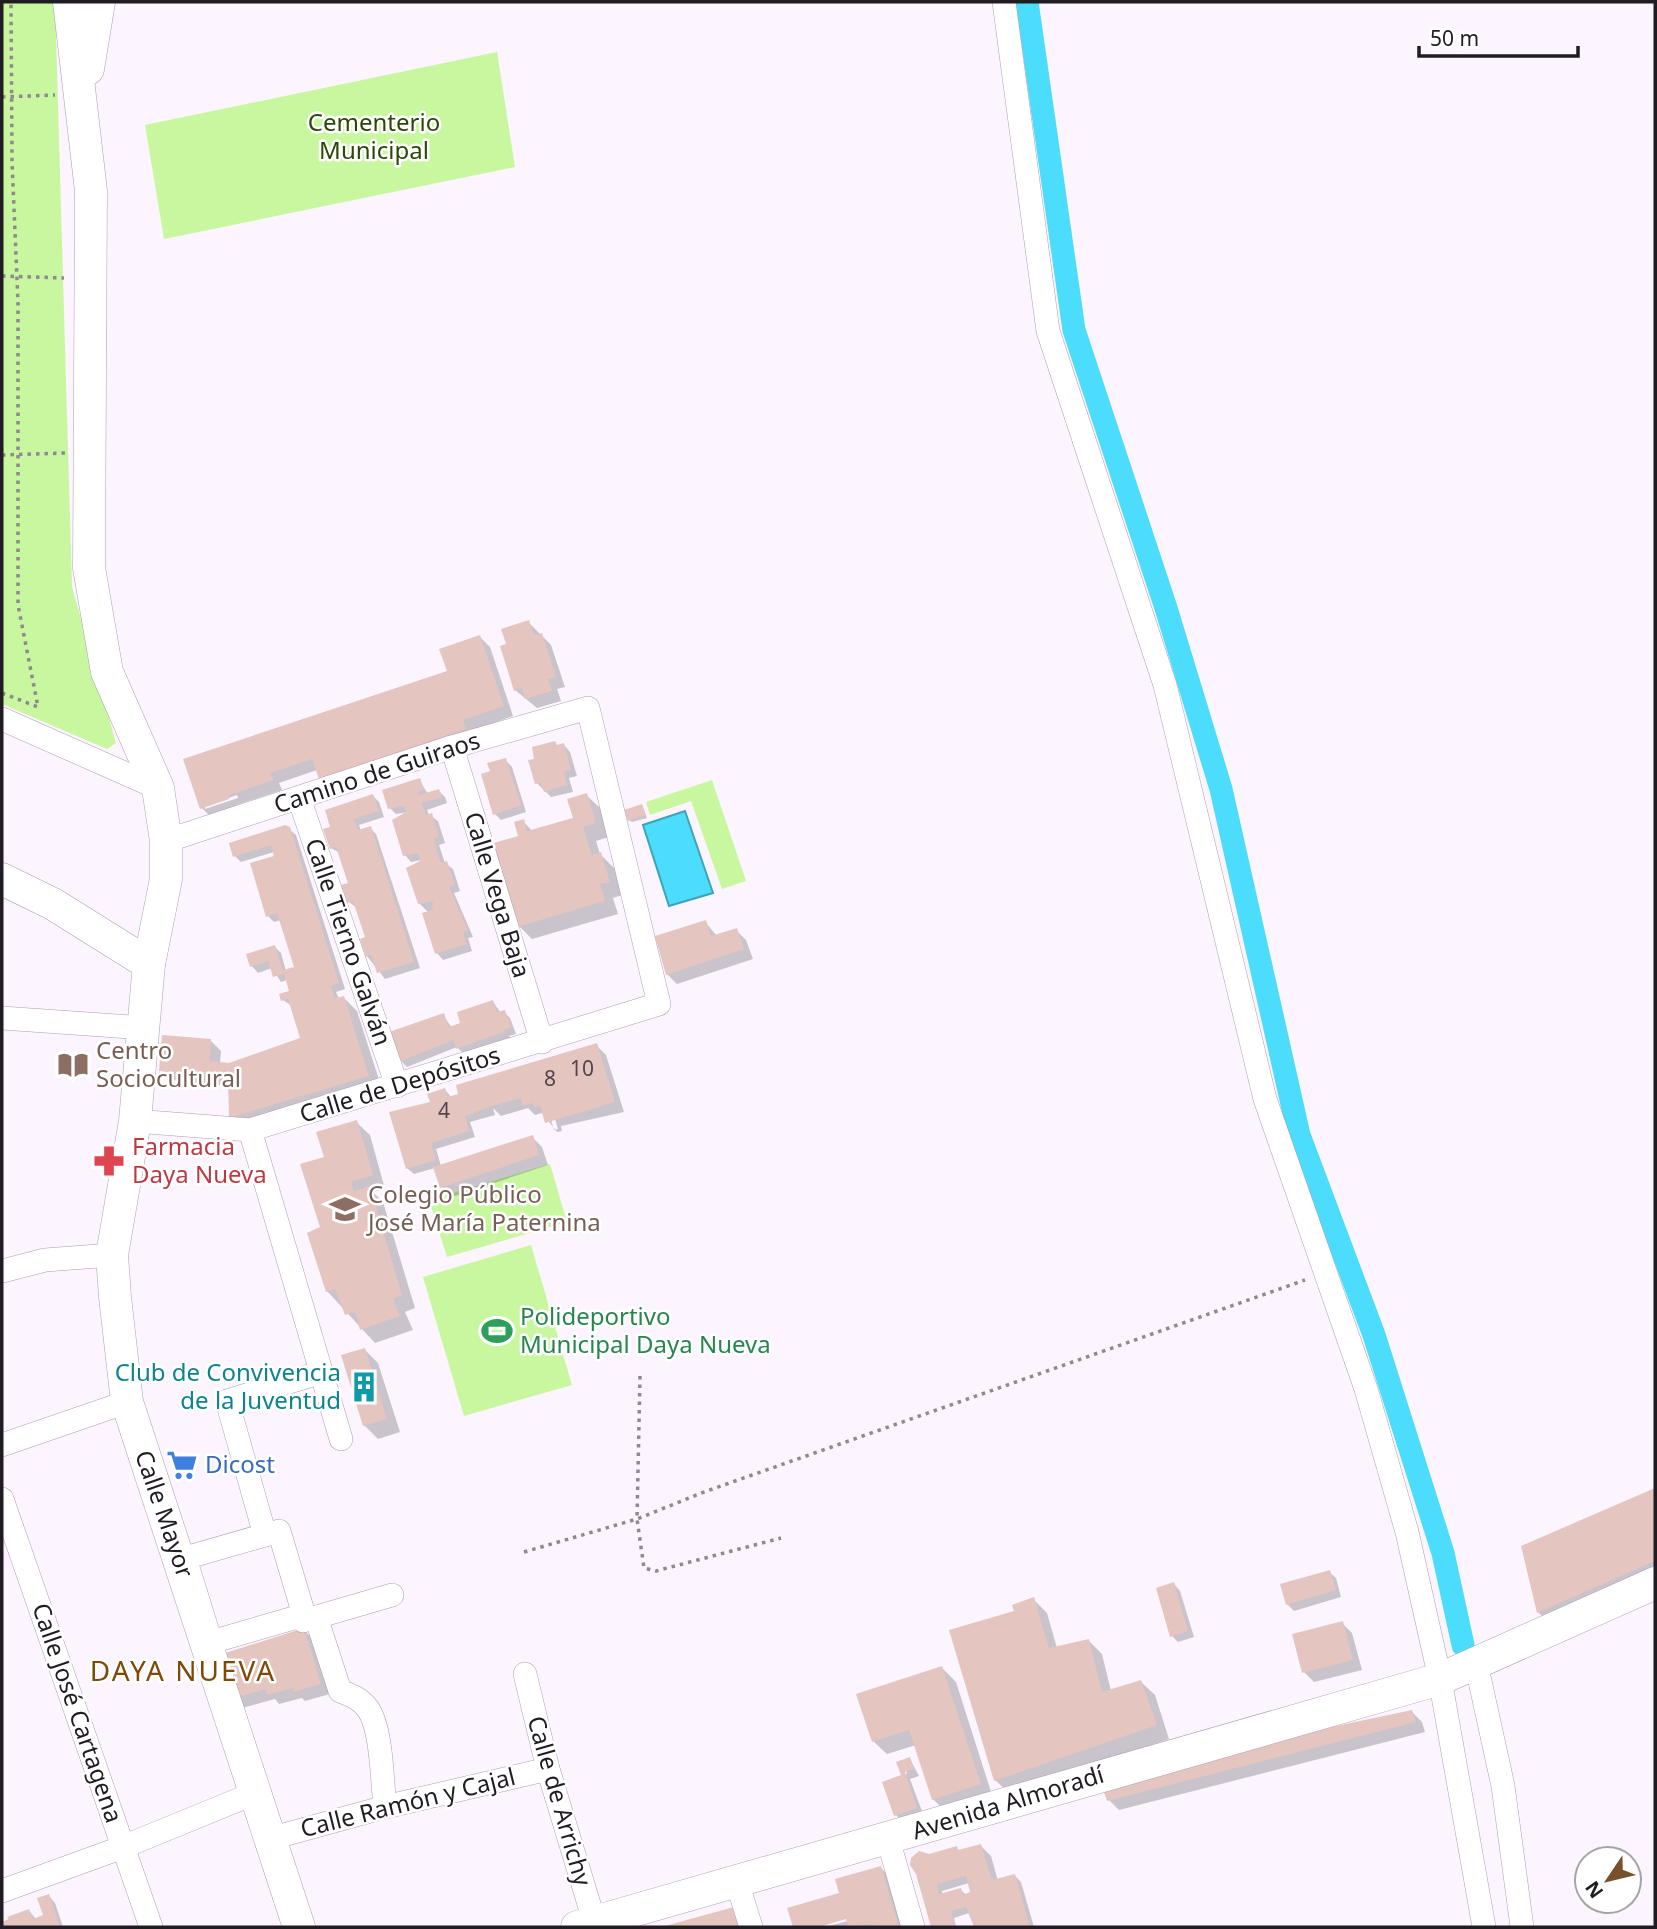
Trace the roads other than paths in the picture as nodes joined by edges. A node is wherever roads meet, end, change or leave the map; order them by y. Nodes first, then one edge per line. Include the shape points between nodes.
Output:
1 (69, 2) edge
2 (99, 2) edge
3 (1004, 2) edge
4 (73, 98) junction
5 (2, 719) edge
6 (452, 747) junction
7 (158, 788) junction
8 (299, 798) junction
9 (166, 841) junction
10 (2, 879) edge
11 (149, 964) junction
12 (659, 1004) joint
13 (2, 1018) edge
14 (145, 1028) junction
15 (542, 1042) junction
16 (397, 1086) junction
17 (135, 1121) junction
18 (250, 1130) junction
19 (112, 1255) junction
20 (2, 1271) edge
21 (322, 1372) junction
22 (127, 1402) junction
23 (341, 1439) dead end
24 (2, 1445) edge
25 (2, 1499) edge
26 (265, 1535) junction
27 (1655, 1583) edge
28 (393, 1595) dead end
29 (316, 1618) junction
30 (210, 1649) junction
31 (1476, 1663) junction
32 (525, 1674) dead end
33 (1440, 1679) junction
34 (548, 1769) junction
35 (255, 1793) junction
36 (385, 1807) junction
37 (269, 1839) junction
38 (888, 1839) junction
39 (123, 1847) junction
40 (737, 1882) junction
41 (2, 1891) edge
42 (589, 1926) edge
43 (151, 1927) edge
44 (299, 1927) edge
45 (751, 1927) edge
46 (913, 1927) edge
47 (1484, 1927) edge
48 (1522, 1927) edge

1 - 4 street
2 - 4 street
3 - 33 street via 1048,331 1166,685 1265,1098 1366,1389 1404,1519
4 - 7 street, Calle Mayor via 91,191 89,568 107,672
5 - 7 street
6 - 8 street, Camino de Guiraos
6 - 12 street, Camino de Guiraos via 588,708
6 - 15 street, Calle Vega Baja
7 - 9 street, Calle Mayor
8 - 9 street, Camino de Guiraos
8 - 16 street, Calle Tierno Galván
9 - 11 street, Calle Mayor via 166,879
10 - 11 street via 53,904
11 - 14 street, Calle Mayor
12 - 15 street, Calle de Depósitos
13 - 14 street
14 - 17 street, Calle Mayor
15 - 16 street, Calle de Depósitos
16 - 18 street, Calle de Depósitos
17 - 18 street, Calle de Depósitos
17 - 19 street, Calle Mayor
18 - 21 street
19 - 20 street via 45,1260
19 - 22 street, Calle Mayor
21 - 23 street
21 - 26 street via 227,1401
22 - 24 street
22 - 30 street, Calle Mayor
25 - 39 street, Calle José Cartagena
26 - 26 street via 186,1558 211,1642 304,1615 279,1531
27 - 31 street, Avenida Almoradí
28 - 29 street
29 - 30 street
29 - 36 street via 340,1691 357,1698 372,1719
30 - 35 street, Calle Mayor
31 - 33 street, Avenida Almoradí
31 - 48 street via 1503,1786
32 - 34 street, Calle de Arrichy
33 - 38 street, Avenida Almoradí
33 - 47 street
34 - 36 street, Calle Ramón y Cajal
34 - 42 street, Calle de Arrichy
35 - 37 street, Calle Mayor
35 - 39 street
36 - 37 street, Calle Ramón y Cajal
37 - 44 street, Calle Mayor
38 - 40 street, Avenida Almoradí
38 - 46 street
39 - 41 street
39 - 43 street, Calle José Cartagena
40 - 42 street, Avenida Almoradí
40 - 45 street

